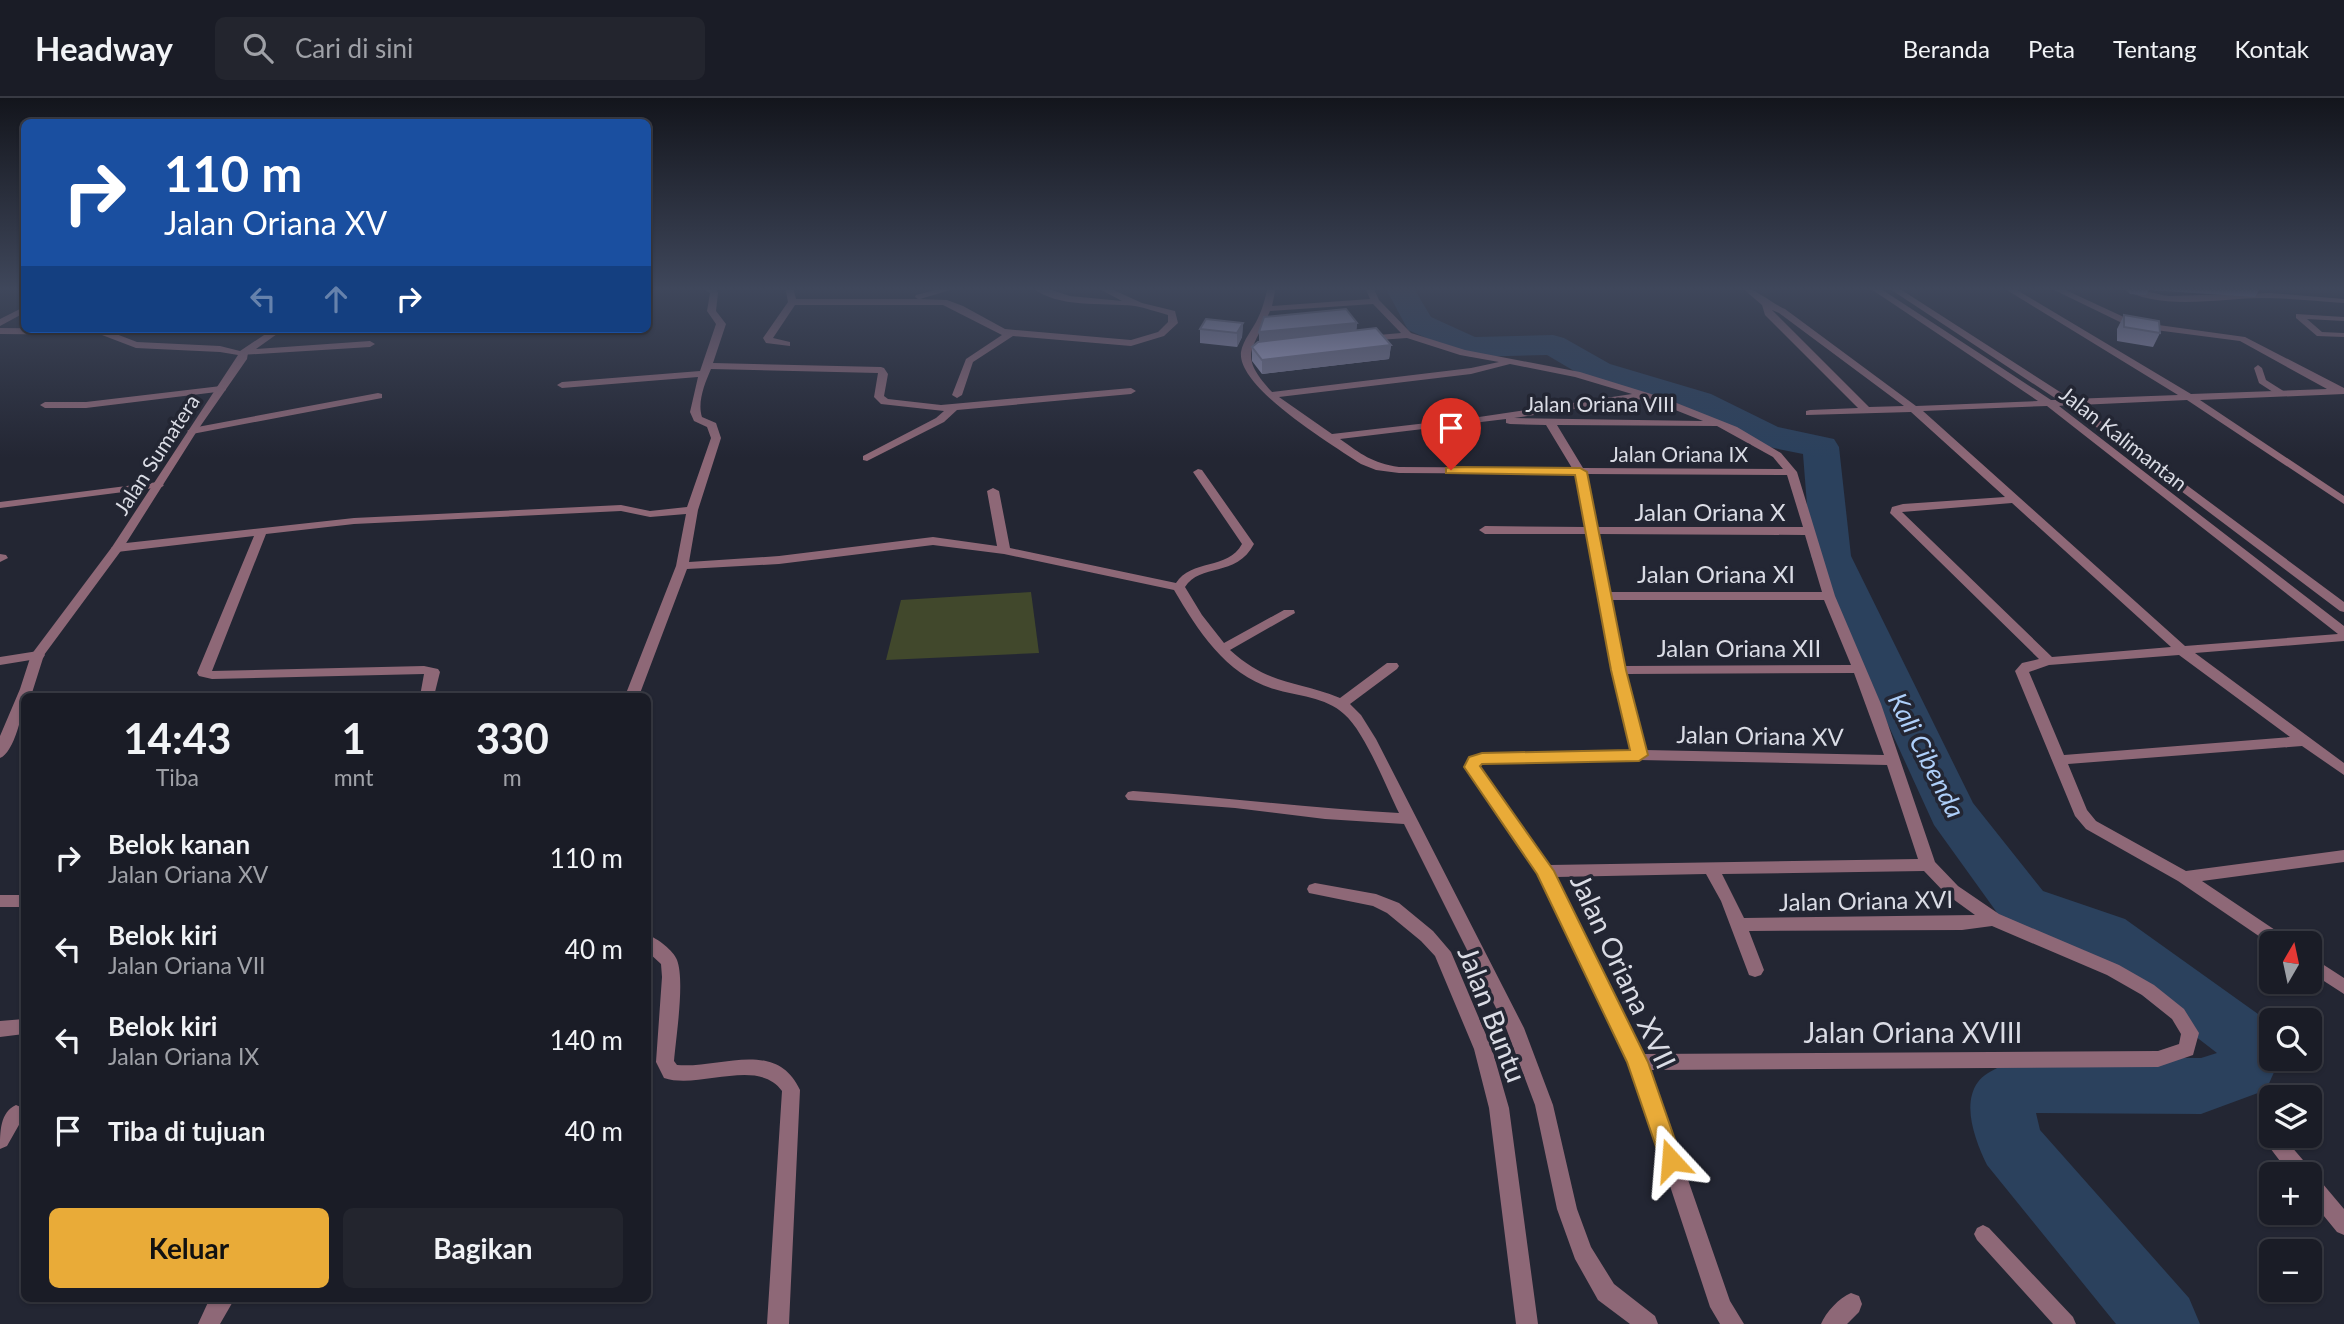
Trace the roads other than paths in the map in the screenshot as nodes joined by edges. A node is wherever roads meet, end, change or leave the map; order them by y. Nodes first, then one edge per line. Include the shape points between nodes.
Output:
1 (134, 344) edge
2 (257, 344) edge
3 (367, 344) edge
4 (714, 344) edge
5 (994, 344) edge
6 (1249, 344) edge
7 (1436, 344) edge
8 (1800, 344) edge
9 (1826, 344) edge
10 (1959, 344) edge
11 (1979, 344) edge
12 (2101, 344) edge
13 (2252, 344) edge
14 (1258, 351) edge
15 (1244, 353) junction
16 (243, 354) junction
17 (1514, 362) junction
18 (2258, 368) dead end
19 (705, 370) junction
20 (562, 385) dead end
21 (221, 389) junction
22 (1131, 391) dead end
23 (2342, 391) edge
24 (2324, 392) junction
25 (2282, 394) junction
26 (1270, 395) junction
27 (1646, 395) junction
28 (378, 396) dead end
29 (2190, 398) junction
30 (956, 401) junction
31 (2070, 403) junction
32 (2050, 404) junction
33 (2344, 404) edge
34 (45, 405) dead end
35 (1914, 410) junction
36 (1867, 411) junction
37 (1810, 413) dead end
38 (1479, 420) junction
39 (1551, 424) junction
40 (1722, 424) junction
41 (192, 431) junction
42 (1331, 437) junction
43 (867, 458) dead end
44 (1198, 471) dead end
45 (1580, 472) junction
46 (1791, 472) junction
47 (158, 485) junction
48 (993, 491) dead end
49 (2013, 500) junction
50 (2344, 501) edge
51 (0, 505) edge
52 (692, 510) junction
53 (1485, 530) dead end
54 (262, 531) junction
55 (1809, 531) junction
56 (1594, 532) junction
57 (117, 548) junction
58 (1004, 550) junction
59 (682, 566) junction
60 (1179, 587) junction
61 (1604, 596) junction
62 (1829, 596) junction
63 (2344, 608) edge
64 (1289, 613) dead end
65 (2344, 635) edge
66 (1221, 650) junction
67 (2183, 650) junction
68 (38, 655) junction
69 (0, 661) edge
70 (2049, 661) junction
71 (1392, 666) dead end
72 (1618, 670) junction
73 (1860, 670) junction
74 (26, 693) edge
75 (428, 693) edge
76 (633, 693) edge
77 (21, 704) edge
78 (1346, 708) junction
79 (2305, 741) junction
80 (0, 752) edge
81 (1639, 755) junction
82 (1892, 760) junction
83 (2058, 760) junction
84 (2344, 769) edge
85 (1475, 775) joint
86 (1133, 796) dead end
87 (1409, 819) junction
88 (2344, 856) edge
89 (1928, 865) junction
90 (1711, 868) junction
91 (1545, 871) junction
92 (2184, 877) junction
93 (1315, 889) dead end
94 (0, 901) edge
95 (21, 901) edge
96 (1993, 919) junction
97 (1738, 925) junction
98 (2263, 931) edge
99 (651, 945) edge
100 (1755, 970) dead end
101 (2322, 971) edge
102 (2344, 987) edge
103 (21, 1027) edge
104 (0, 1029) edge
105 (1638, 1062) junction
106 (16, 1114) dead end
107 (0, 1140) edge
108 (2280, 1148) edge
109 (2292, 1162) edge
110 (2322, 1198) edge
111 (2344, 1225) edge
112 (1983, 1234) dead end
113 (220, 1302) edge
114 (1851, 1304) dead end
115 (209, 1324) edge
116 (778, 1324) edge
117 (1527, 1324) edge
118 (1647, 1324) edge
119 (1733, 1324) edge
120 (1832, 1324) edge
121 (2066, 1324) edge

1 - 16 street
2 - 16 street
3 - 16 street
4 - 19 street
5 - 30 street via 969,360
6 - 15 street
7 - 17 street
8 - 36 street
9 - 35 street
10 - 32 street, Jalan Kalimantan
11 - 31 street, Jalan Kalimantan
12 - 29 street
13 - 23 street
14 - 15 street
15 - 26 street, Jalan Oriana IX via 1250,374
16 - 21 street, Jalan Sumatera
17 - 26 street
17 - 27 street via 1577,374
18 - 25 lane via 2262,381
19 - 20 street
19 - 30 street via 881,370 879,397 885,402
19 - 52 street via 695,412 698,419 712,425 716,438
21 - 34 street via 86,405
21 - 41 street, Jalan Sumatera
22 - 30 street
23 - 24 street
24 - 25 street
24 - 33 street
25 - 29 street
26 - 42 street, Jalan Oriana IX
27 - 38 street
27 - 40 street
28 - 41 street
29 - 31 street
29 - 50 street
30 - 43 street via 940,420
31 - 32 street
31 - 63 street, Jalan Kalimantan
32 - 35 street
32 - 65 street, Jalan Kalimantan
35 - 36 street
35 - 49 street
36 - 37 street
38 - 39 street, Jalan Oriana VIII
38 - 42 street
39 - 40 street, Jalan Oriana VIII
39 - 45 street
40 - 46 street via 1771,450
41 - 47 street, Jalan Sumatera
42 - 45 street, Jalan Oriana IX via 1376,467
44 - 60 street via 1248,544 1236,560 1190,575
45 - 46 street, Jalan Oriana IX
45 - 56 street
46 - 55 street
47 - 51 street
47 - 57 street, Jalan Sumatera
48 - 58 street
49 - 67 street
49 - 70 street via 1903,507 1895,513
52 - 54 street via 657,514 614,508 367,520
52 - 59 street
53 - 56 street, Jalan Oriana X
54 - 57 street
54 - 75 street via 204,673 424,670 433,672 434,677
55 - 56 street, Jalan Oriana X
55 - 62 street
56 - 61 street
57 - 68 street, Jalan Sumatera
58 - 59 street via 933,541 779,561
58 - 60 street
59 - 76 street
60 - 66 street
61 - 62 street, Jalan Oriana XI
61 - 72 street
62 - 73 street
64 - 66 street
65 - 67 street
66 - 78 street via 1262,680
67 - 70 street
67 - 79 street
68 - 69 street
68 - 74 street, Jalan Sumatera
70 - 83 street via 2022,671
71 - 78 street
72 - 73 street, Jalan Oriana XII
72 - 81 street
73 - 82 street
77 - 80 street, Jalan Sumatera
78 - 87 street via 1368,739
79 - 83 street
79 - 84 street
81 - 82 street, Jalan Oriana XV
81 - 85 street, Jalan Oriana XV via 1482,758 1472,767
82 - 89 street
83 - 92 street via 2091,825
85 - 91 street, Jalan Oriana XVII
86 - 87 street
87 - 118 street via 1516,1028 1544,1105 1567,1209 1582,1252 1606,1292
88 - 92 street
89 - 90 street, Jalan Oriana XVI
89 - 96 street via 1952,890
90 - 91 street, Jalan Oriana XVI
90 - 97 street
91 - 105 street, Jalan Oriana XVII
92 - 98 street
93 - 117 street, Jalan Buntu via 1376,900 1393,908 1441,952 1483,1049 1499,1108
94 - 95 street
96 - 97 street, Jalan Oriana XVI
96 - 105 street, Jalan Oriana XVIII via 2113,970 2148,990 2178,1014 2190,1033 2187,1049 2158,1059
97 - 100 street
99 - 116 street via 669,961 665,1062 671,1072 759,1068 776,1072 791,1090
101 - 102 street
103 - 104 street
105 - 119 street, Jalan Oriana XVII via 1721,1307
106 - 107 street
108 - 109 street
110 - 111 street
112 - 121 lane
113 - 115 street
114 - 120 street

